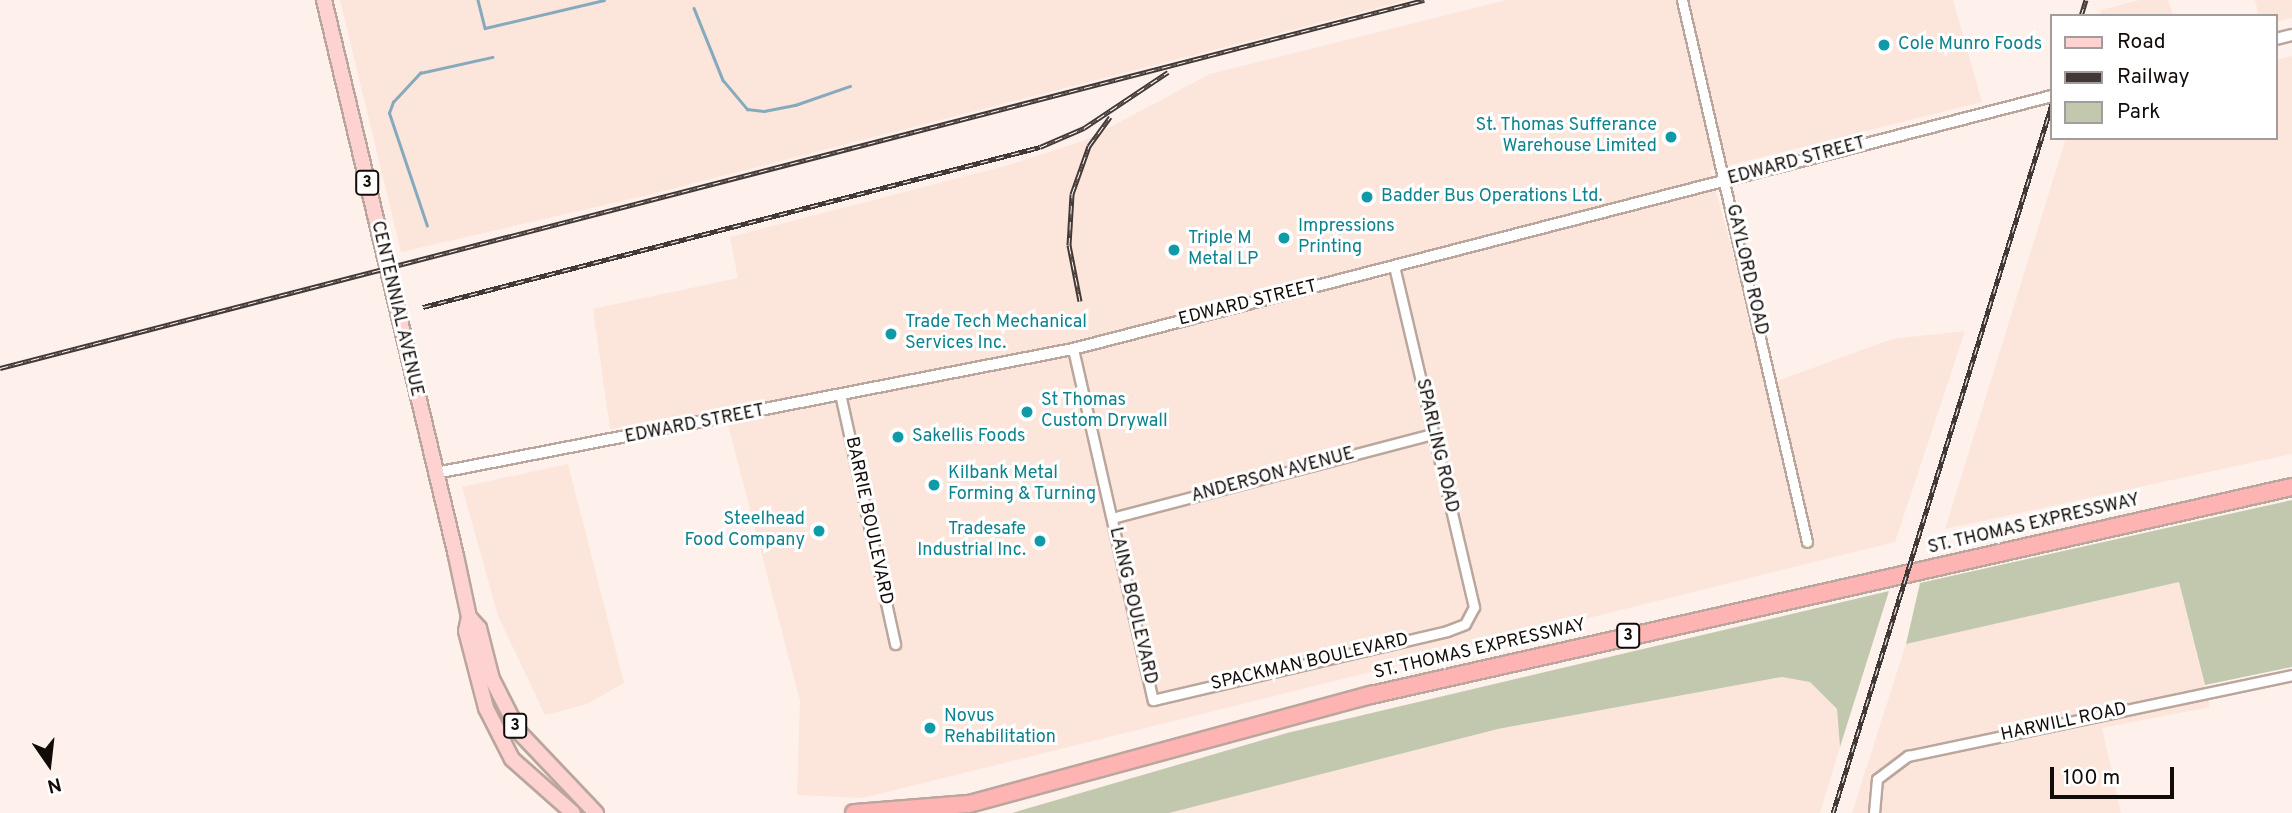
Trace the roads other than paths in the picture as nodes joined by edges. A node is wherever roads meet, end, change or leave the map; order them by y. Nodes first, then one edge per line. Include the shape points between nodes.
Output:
1 (324, 0) edge
2 (1682, 0) edge
3 (2050, 97) edge
4 (1726, 180) junction
5 (1394, 267) junction
6 (1073, 349) junction
7 (841, 398) junction
8 (1433, 434) junction
9 (436, 473) junction
10 (2292, 486) edge
11 (1112, 518) junction
12 (1807, 542) dead end
13 (469, 617) junction
14 (1465, 624) joint
15 (895, 645) dead end
16 (2292, 675) edge
17 (1153, 700) joint
18 (963, 808) edge
19 (573, 813) edge
20 (596, 813) edge
21 (854, 813) edge
22 (1874, 813) edge

1 - 9 main road, CENTENNIAL AVENUE / 3
2 - 4 street, GAYLORD ROAD
3 - 4 street, EDWARD STREET
4 - 5 street, EDWARD STREET
4 - 12 street, GAYLORD ROAD
5 - 6 street, EDWARD STREET
5 - 8 street, SPARLING ROAD
6 - 7 street, EDWARD STREET
6 - 11 street, LAING BOULEVARD
7 - 9 street, EDWARD STREET
7 - 15 street, BARRIE BOULEVARD
8 - 11 street, ANDERSON AVENUE
8 - 14 street, SPARLING ROAD via 1474,607
9 - 13 main road, CENTENNIAL AVENUE / 3
10 - 18 highway, ST. THOMAS EXPRESSWAY / 3 via 1371,695
11 - 17 street, LAING BOULEVARD
13 - 19 main road, CENTENNIAL AVENUE / 3 via 466,631 497,734 529,777
13 - 20 main road, CENTENNIAL AVENUE / 3 via 479,628 492,679 519,732
14 - 17 street, SPACKMAN BOULEVARD
16 - 22 street, HARWILL ROAD via 1908,756 1894,762 1877,779
18 - 21 highway, ST. THOMAS EXPRESSWAY / 3

